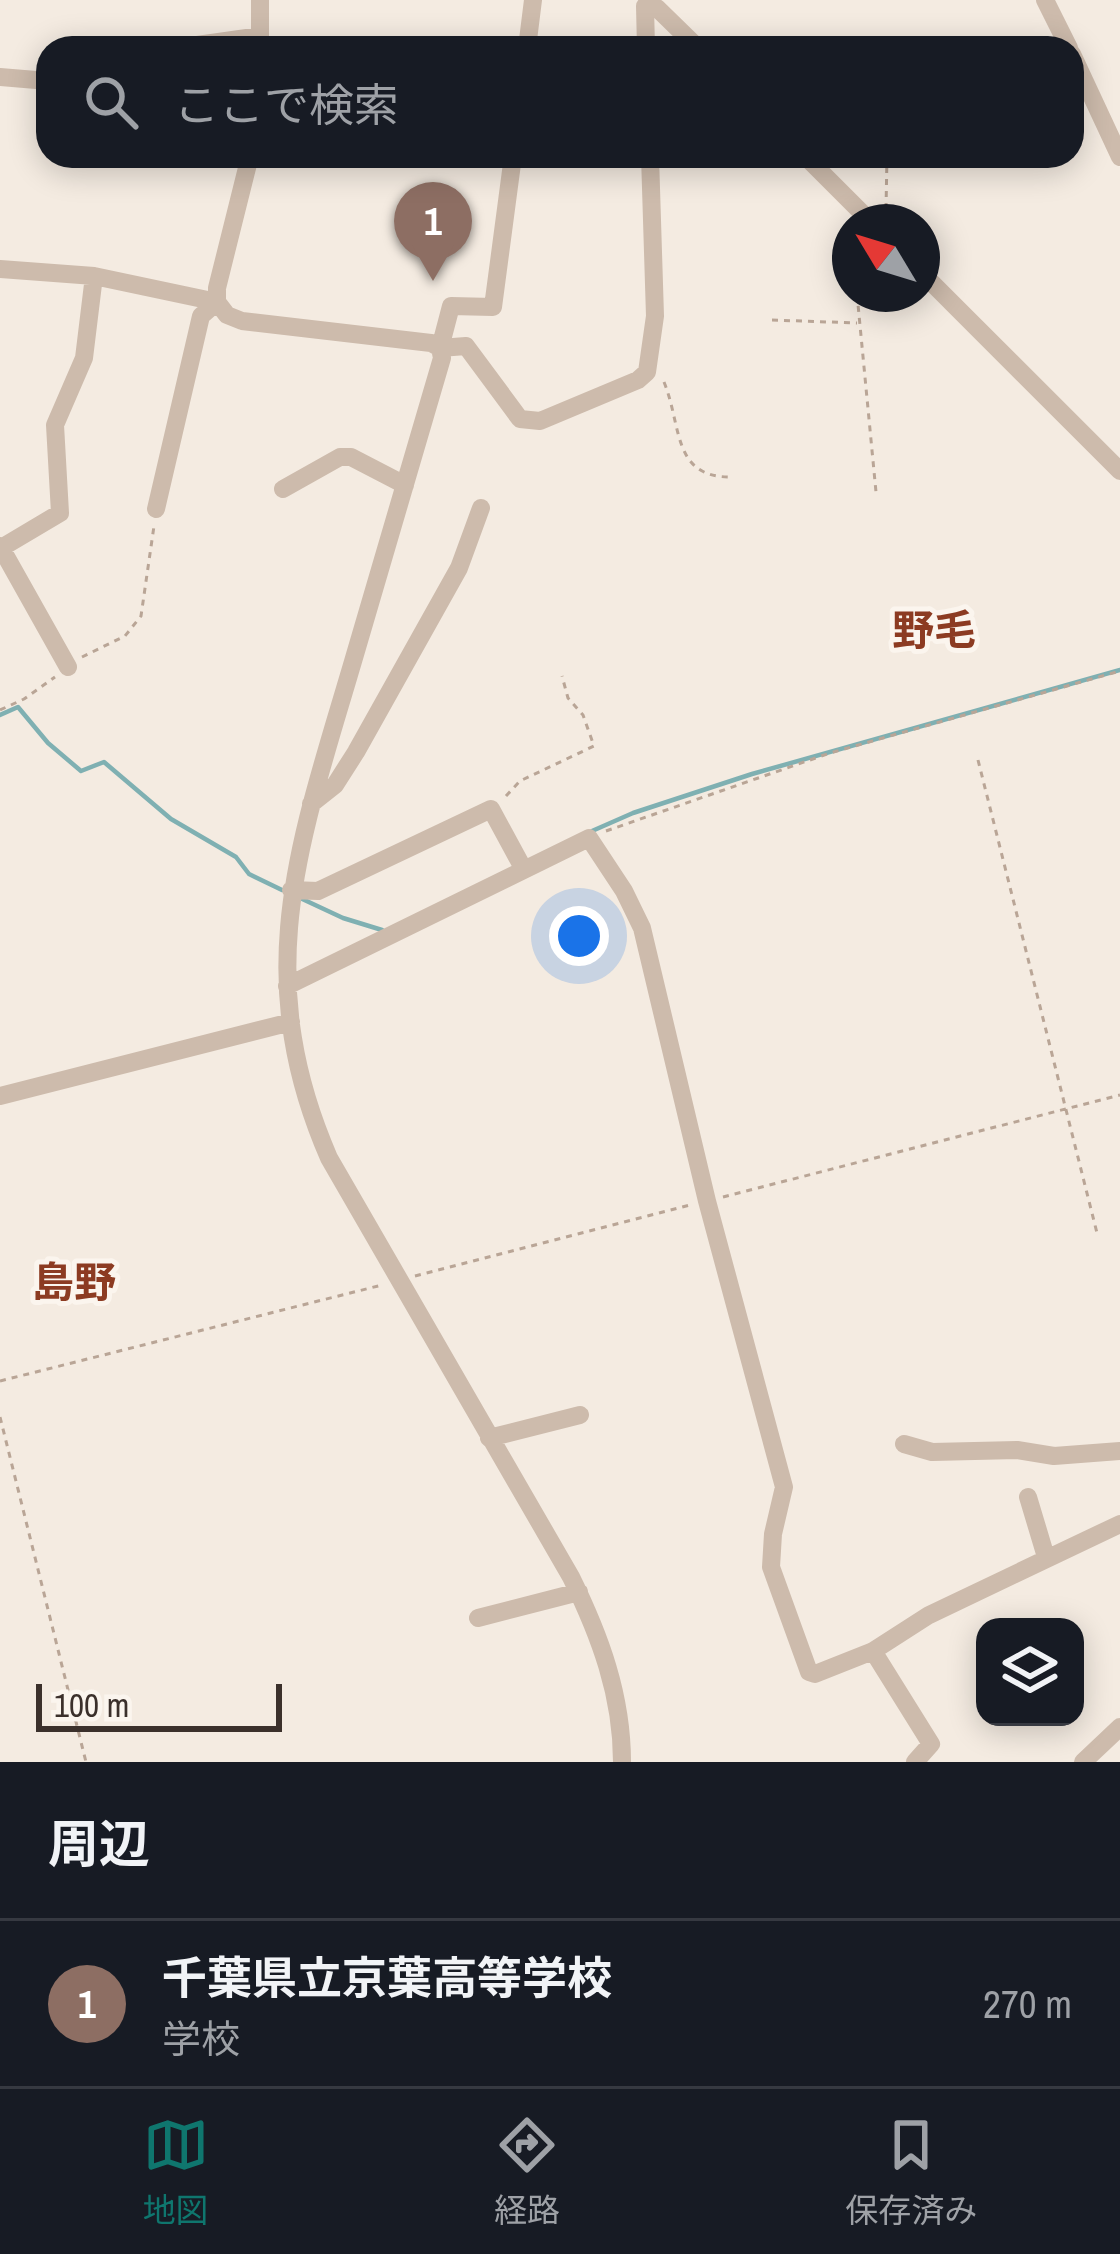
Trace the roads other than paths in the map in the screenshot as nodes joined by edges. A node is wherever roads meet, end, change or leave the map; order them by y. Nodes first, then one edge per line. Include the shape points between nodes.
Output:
1 (260, 0) edge
2 (533, 0) edge
3 (1045, 0) edge
4 (260, 36) edge
5 (528, 36) edge
6 (646, 36) edge
7 (686, 36) edge
8 (1063, 36) edge
9 (0, 77) edge
10 (1084, 79) edge
11 (36, 80) edge
12 (1120, 157) edge
13 (247, 168) edge
14 (511, 168) edge
15 (650, 168) edge
16 (818, 168) edge
17 (853, 204) edge
18 (0, 269) edge
19 (94, 276) junction
20 (940, 291) edge
21 (217, 302) junction
22 (440, 348) junction
23 (1120, 471) edge
24 (405, 485) junction
25 (283, 489) dead end
26 (481, 508) dead end
27 (156, 509) road end
28 (0, 547) edge
29 (68, 667) road end
30 (311, 804) junction
31 (524, 868) junction
32 (291, 890) junction
33 (287, 986) junction
34 (291, 1022) junction
35 (0, 1096) edge
36 (580, 1415) dead end
37 (489, 1438) junction
38 (904, 1444) dead end
39 (1120, 1451) edge
40 (1028, 1497) dead end
41 (1120, 1524) edge
42 (1046, 1557) junction
43 (579, 1592) junction
44 (478, 1618) dead end
45 (873, 1652) junction
46 (1120, 1726) edge
47 (1091, 1760) edge
48 (622, 1762) edge
49 (915, 1762) edge

1 - 4 street
2 - 5 street
3 - 8 street
6 - 7 street via 645,6
9 - 11 street
10 - 12 street
13 - 21 street
14 - 22 street via 494,307 451,306
15 - 22 street via 655,316 647,372 638,380 540,421 520,418 466,346
16 - 17 street
18 - 19 street
19 - 21 street
19 - 28 street via 84,358 55,425 60,513
20 - 23 street
21 - 22 street via 242,321
21 - 27 street via 201,316
22 - 24 street
24 - 25 street via 340,457
24 - 30 street
26 - 30 street via 459,568 356,752
28 - 29 street
30 - 32 street
31 - 32 street via 491,809 318,891
31 - 33 street
31 - 45 street via 590,838 642,928 784,1487 771,1568 809,1672
32 - 33 street
33 - 34 street
34 - 35 street
34 - 37 street via 329,1157
36 - 37 street
37 - 43 street
38 - 39 street via 1054,1456
40 - 42 street
41 - 42 street
42 - 45 street
43 - 44 street
43 - 48 street via 616,1692
45 - 49 street via 931,1744
46 - 47 street

